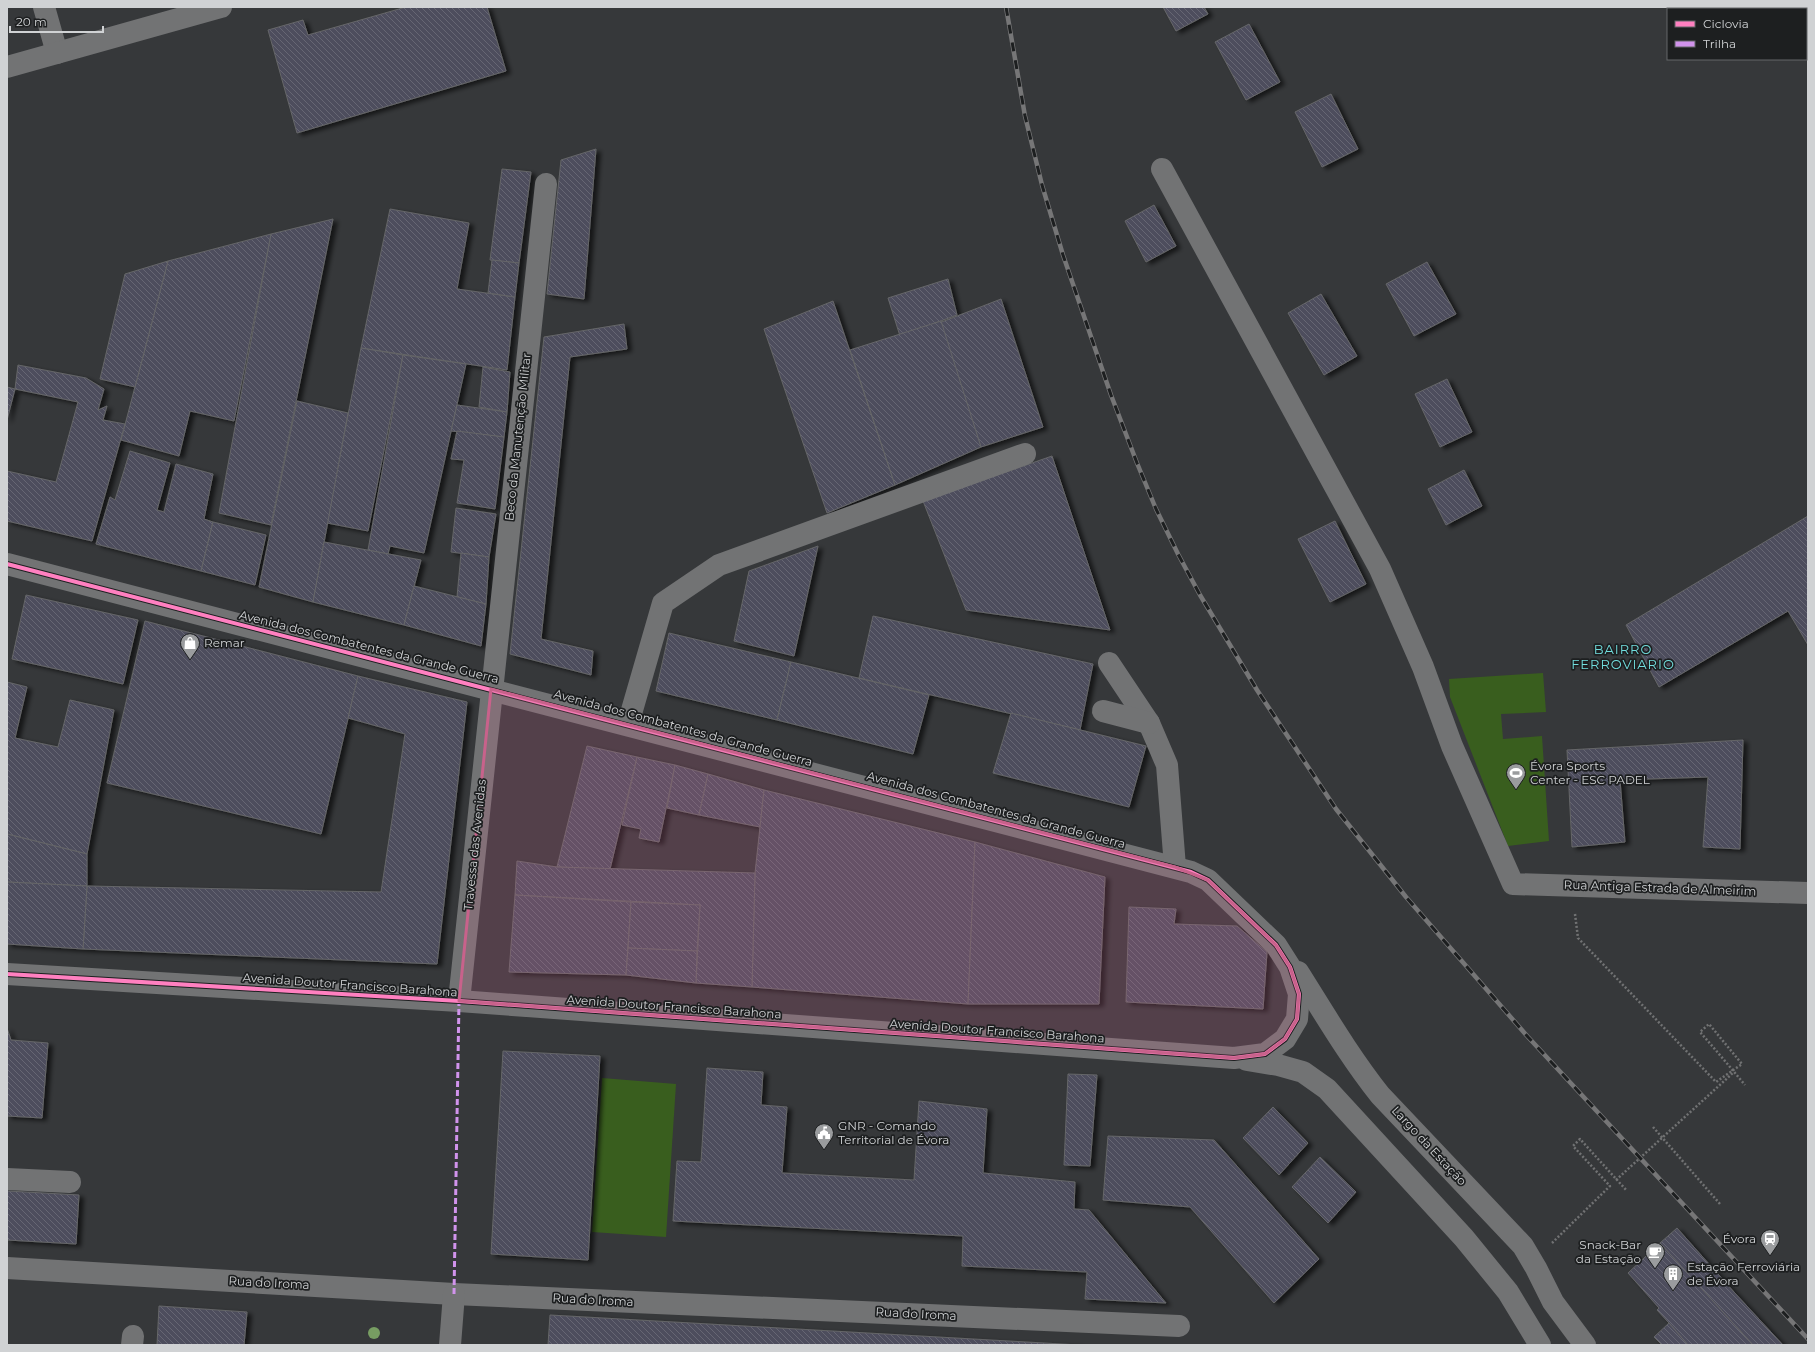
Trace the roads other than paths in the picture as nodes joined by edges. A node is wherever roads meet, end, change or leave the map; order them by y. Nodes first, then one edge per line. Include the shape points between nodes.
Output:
1 (44, 7) edge
2 (221, 7) edge
3 (57, 53) junction
4 (7, 67) edge
5 (1162, 170) dead end
6 (546, 184) dead end
7 (1025, 454) dead end
8 (7, 564) edge
9 (1109, 663) dead end
10 (491, 689) junction
11 (1103, 711) dead end
12 (1149, 723) junction
13 (628, 724) junction
14 (1175, 867) junction
15 (1808, 893) edge
16 (1276, 945) junction
17 (7, 974) edge
18 (1299, 994) joint
19 (459, 1002) junction
20 (1234, 1058) junction
21 (7, 1179) edge
22 (70, 1182) dead end
23 (7, 1268) edge
24 (454, 1294) junction
25 (1179, 1326) dead end
26 (450, 1345) edge
27 (1540, 1345) edge
28 (1584, 1345) edge

1 - 3 street
2 - 3 street
3 - 4 street
5 - 15 street, Rua Antiga Estrada de Almeirim via 1380,569 1423,668 1452,746 1513,884
6 - 10 street, Beco da Manutenção Militar
7 - 13 street via 720,565 663,603
8 - 10 street, Avenida dos Combatentes da Grande Guerra
9 - 12 street
10 - 13 street, Avenida dos Combatentes da Grande Guerra
10 - 19 street, Travessa das Avenidas
11 - 12 street
12 - 14 street via 1167,765
13 - 14 street, Avenida dos Combatentes da Grande Guerra
14 - 16 street, Avenida dos Combatentes da Grande Guerra via 1208,880
16 - 18 street, Avenida dos Combatentes da Grande Guerra via 1290,967
16 - 28 street, Largo da Estação via 1297,970 1343,1044 1375,1089 1523,1246 1553,1302
17 - 19 street, Avenida Doutor Francisco Barahona
18 - 20 street, Avenida Doutor Francisco Barahona via 1297,1019 1285,1039 1265,1054
19 - 20 street, Avenida Doutor Francisco Barahona
20 - 27 street via 1303,1072 1327,1089 1464,1238 1508,1292
21 - 22 street
23 - 24 street, Rua do Iroma
24 - 25 street, Rua do Iroma
24 - 26 street

